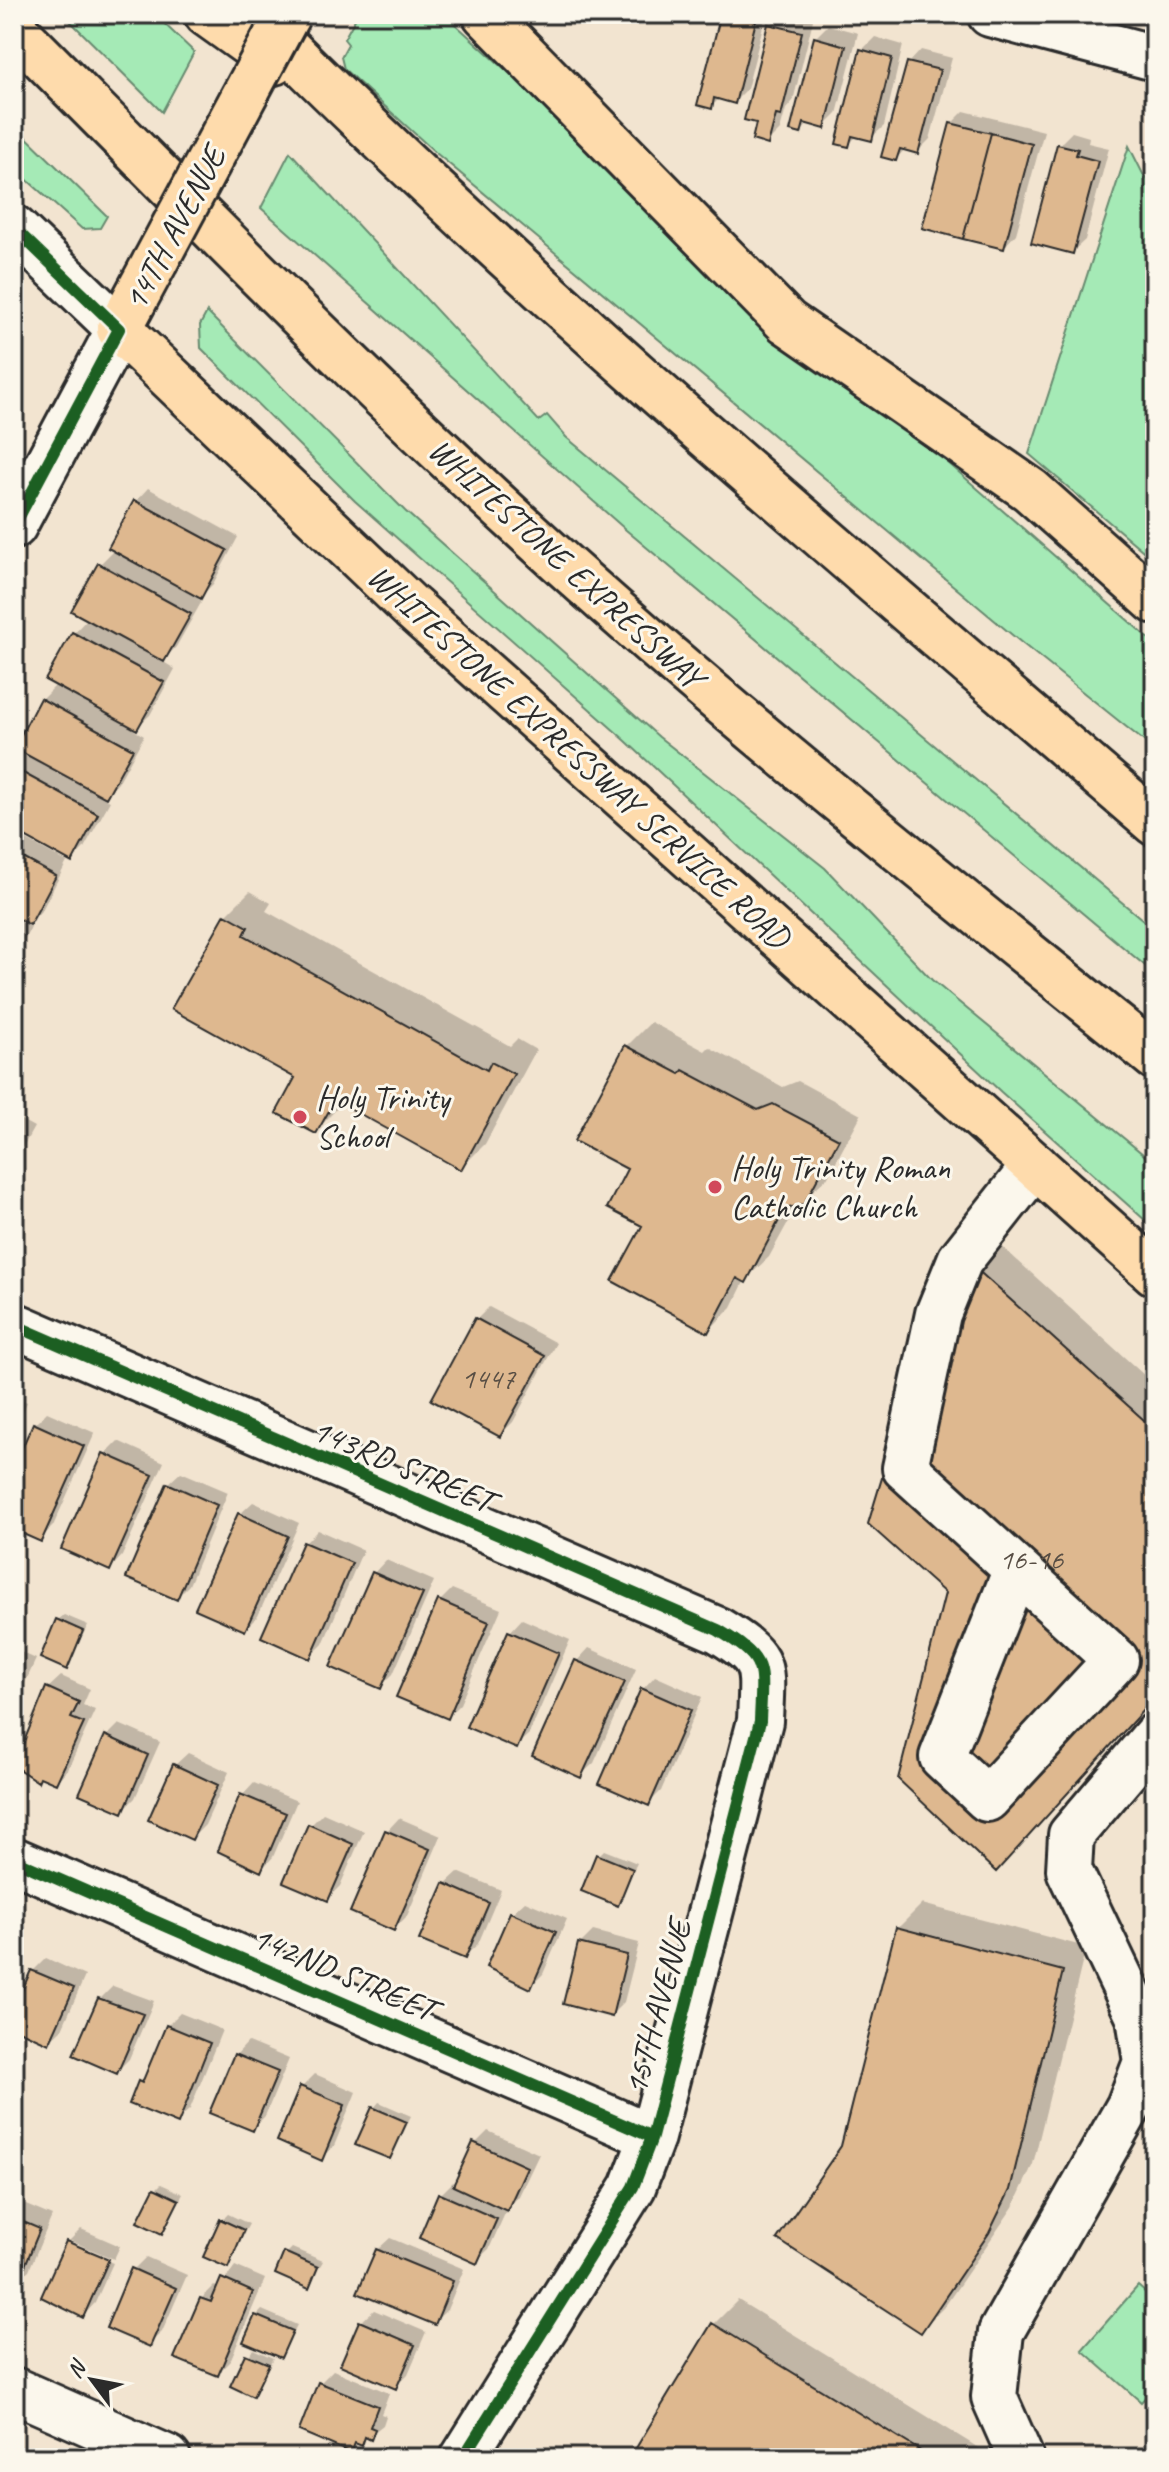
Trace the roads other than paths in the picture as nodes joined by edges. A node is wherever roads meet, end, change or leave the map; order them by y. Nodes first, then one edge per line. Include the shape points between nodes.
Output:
1 (207, 14) edge
2 (253, 14) edge
3 (288, 14) edge
4 (485, 14) edge
5 (990, 14) edge
6 (14, 29) edge
7 (1155, 58) edge
8 (377, 135) junction
9 (14, 228) edge
10 (119, 329) junction
11 (14, 526) edge
12 (1155, 601) edge
13 (1155, 823) edge
14 (978, 913) junction
15 (1155, 1057) edge
16 (1155, 1083) edge
17 (1035, 1165) junction
18 (1155, 1273) edge
19 (14, 1325) edge
20 (1016, 1569) junction
21 (758, 1668) joint
22 (1155, 1736) edge
23 (14, 1860) edge
24 (652, 2137) junction
25 (14, 2390) edge
26 (168, 2458) edge
27 (463, 2458) edge
28 (1021, 2458) edge

1 - 8 main road
2 - 8 main road
3 - 10 main road, 14TH AVENUE, bridge
4 - 12 main road via 787,322 1030,490
5 - 7 street
6 - 14 main road, WHITESTONE EXPRESSWAY via 471,481 692,677
8 - 13 main road via 684,414
9 - 10 street, WHITESTONE EXPRESSWAY SERVICE ROAD
10 - 11 street, 14TH AVENUE
10 - 17 main road, WHITESTONE EXPRESSWAY SERVICE ROAD via 389,587
14 - 15 main road, WHITESTONE EXPRESSWAY
14 - 16 main road
17 - 18 main road, WHITESTONE EXPRESSWAY SERVICE ROAD
17 - 20 street via 960,1260 938,1314 905,1468
19 - 21 street, 143RD STREET via 718,1630 751,1649
20 - 20 street via 1116,1660 987,1799 942,1757
21 - 24 street, 15TH AVENUE via 760,1721
22 - 28 street via 1071,1835 1069,1870 1139,2017 1146,2062 1129,2106 1001,2332 994,2397
23 - 24 street, 142ND STREET
24 - 27 street, 15TH AVENUE via 633,2187
25 - 26 street

